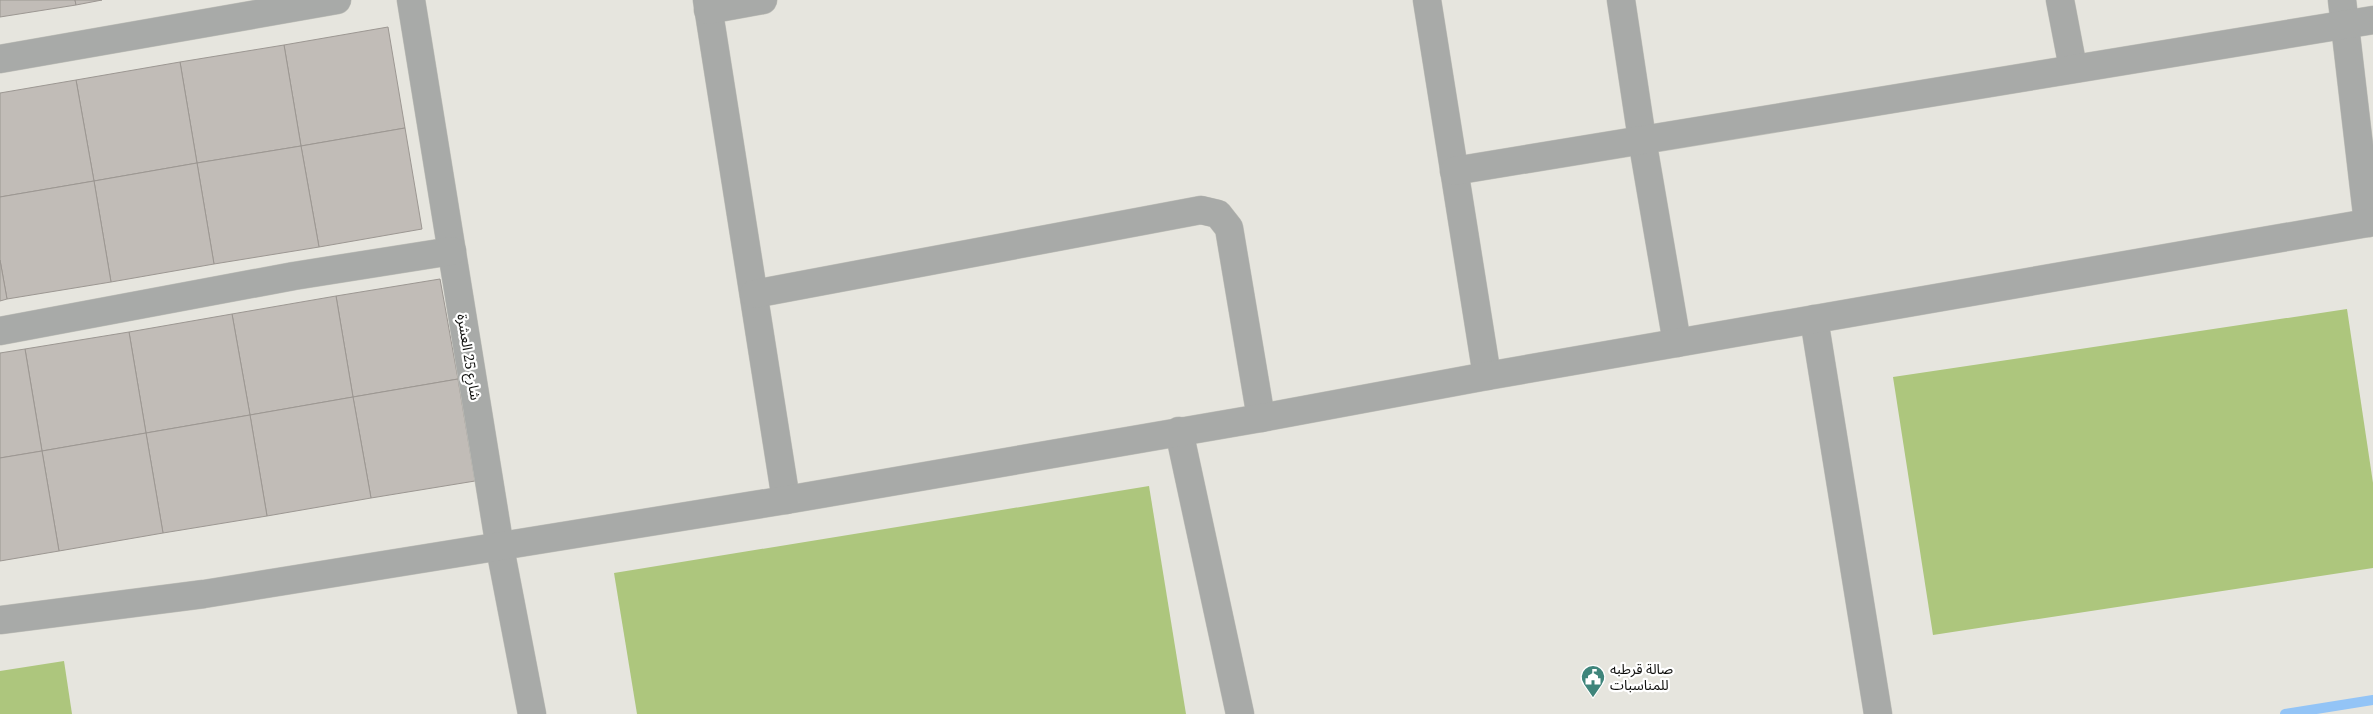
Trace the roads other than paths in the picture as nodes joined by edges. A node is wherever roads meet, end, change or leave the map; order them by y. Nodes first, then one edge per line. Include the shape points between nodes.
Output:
1 (337, 0) edge
2 (411, 0) edge
3 (763, 0) edge
4 (1427, 0) edge
5 (1622, 0) edge
6 (2060, 0) edge
7 (708, 5) edge
8 (2344, 12) edge
9 (2373, 20) edge
10 (0, 59) edge
11 (2073, 68) junction
12 (1642, 139) junction
13 (1454, 171) junction
14 (2370, 222) edge
15 (452, 251) junction
16 (754, 294) junction
17 (1814, 319) junction
18 (0, 331) edge
19 (1677, 342) junction
20 (1487, 376) junction
21 (1261, 418) junction
22 (1179, 432) junction
23 (786, 500) junction
24 (500, 548) junction
25 (0, 620) edge
26 (532, 714) edge
27 (1240, 714) edge
28 (1878, 714) edge

1 - 10 street
2 - 15 street, شارع 25 العشرة
3 - 7 street
4 - 13 street
5 - 12 street
6 - 11 street
7 - 16 street
8 - 9 street
8 - 11 street
8 - 14 street
11 - 12 street
12 - 13 street
12 - 19 street
13 - 20 street
14 - 17 street
15 - 18 street via 294,276
15 - 24 street, شارع 25 العشرة
16 - 21 street via 1201,210 1218,214 1229,228
16 - 23 street
17 - 19 street
17 - 28 street
19 - 20 street
20 - 21 street
21 - 22 street
22 - 23 street
22 - 27 street
23 - 24 street
24 - 25 street via 204,594
24 - 26 street, شارع 25 العشرة

